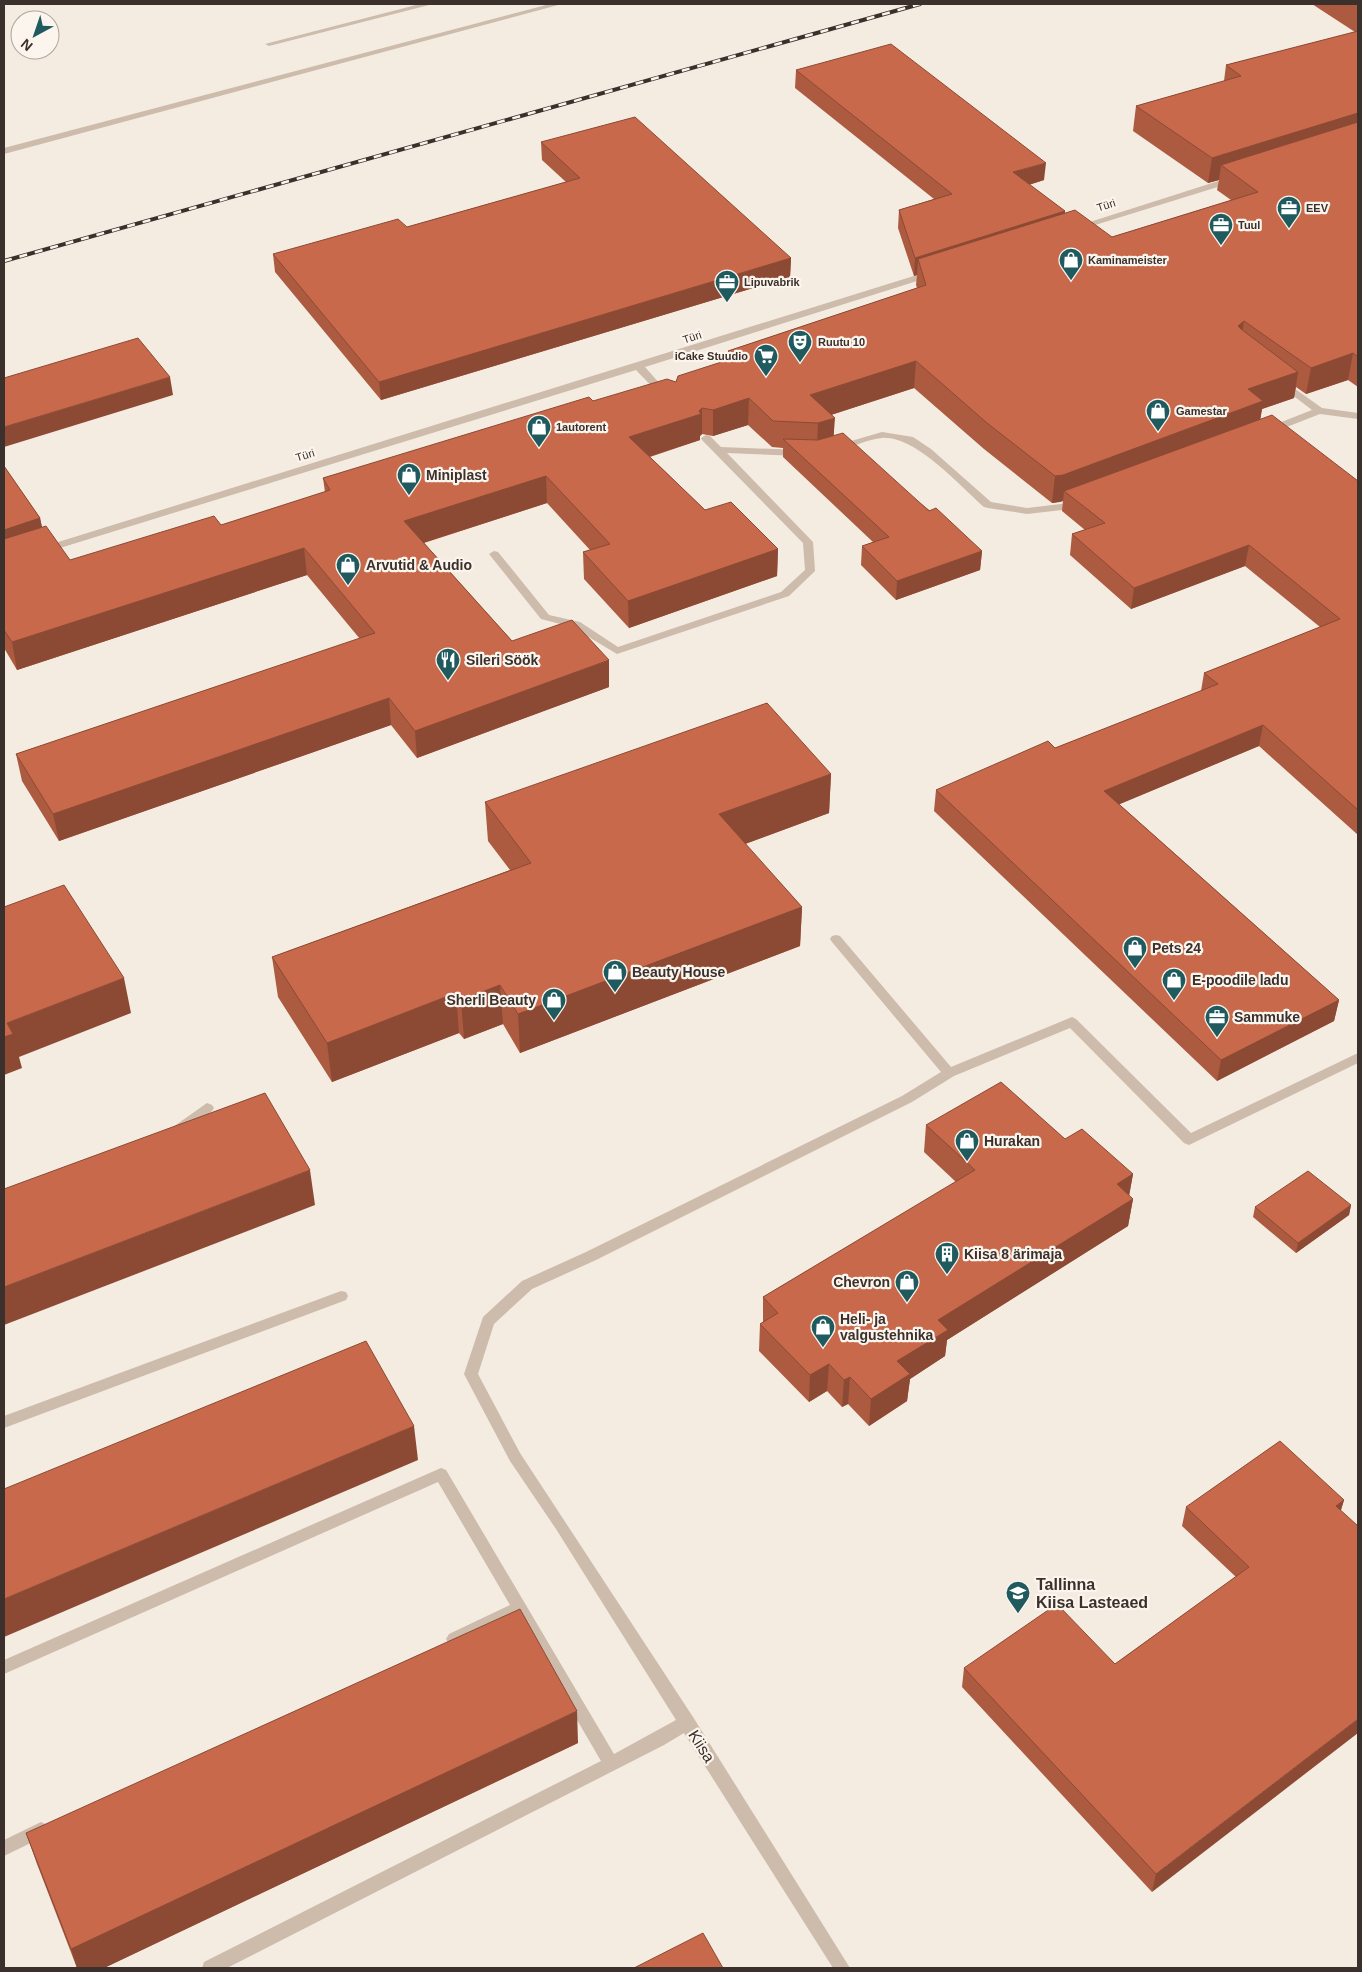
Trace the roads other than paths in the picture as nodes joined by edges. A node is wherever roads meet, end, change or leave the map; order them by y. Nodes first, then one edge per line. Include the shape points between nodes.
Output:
1 (429, 4) edge
2 (558, 4) edge
3 (269, 44) dead end
4 (4, 151) edge
5 (1241, 176) edge
6 (1066, 231) edge
7 (942, 271) edge
8 (639, 367) junction
9 (1272, 375) edge
10 (673, 404) edge
11 (1319, 411) junction
12 (1358, 416) edge
13 (1257, 435) edge
14 (706, 438) edge
15 (717, 450) junction
16 (826, 452) edge
17 (807, 454) edge
18 (1088, 498) edge
19 (31, 554) edge
20 (494, 554) dead end
21 (836, 939) dead end
22 (1358, 1058) edge
23 (949, 1073) junction
24 (207, 1108) dead end
25 (168, 1137) edge
26 (341, 1296) dead end
27 (4, 1422) edge
28 (520, 1608) junction
29 (440, 1645) edge
30 (4, 1667) edge
31 (686, 1722) junction
32 (611, 1764) junction
33 (55, 1824) edge
34 (4, 1848) edge
35 (210, 1968) edge
36 (842, 1968) edge

1 - 3 street
2 - 4 street
5 - 6 street, Türi
7 - 8 street, Türi
8 - 10 street
8 - 19 street, Türi
9 - 11 street
11 - 12 street
11 - 13 street
14 - 15 street
15 - 17 street
15 - 20 street via 808,542 810,571 785,594 617,651 576,624 544,617
16 - 18 street via 882,435 909,439 928,451 988,505 1027,511 1062,508
21 - 23 street
22 - 23 street, Kiisa via 1189,1140 1072,1022
23 - 31 street, Kiisa via 907,1099 527,1285 488,1321 471,1374 515,1457
24 - 25 street
26 - 27 street
28 - 29 street
28 - 30 street via 441,1474
28 - 32 street
31 - 32 street
31 - 36 street, Kiisa
32 - 35 street
33 - 34 street

